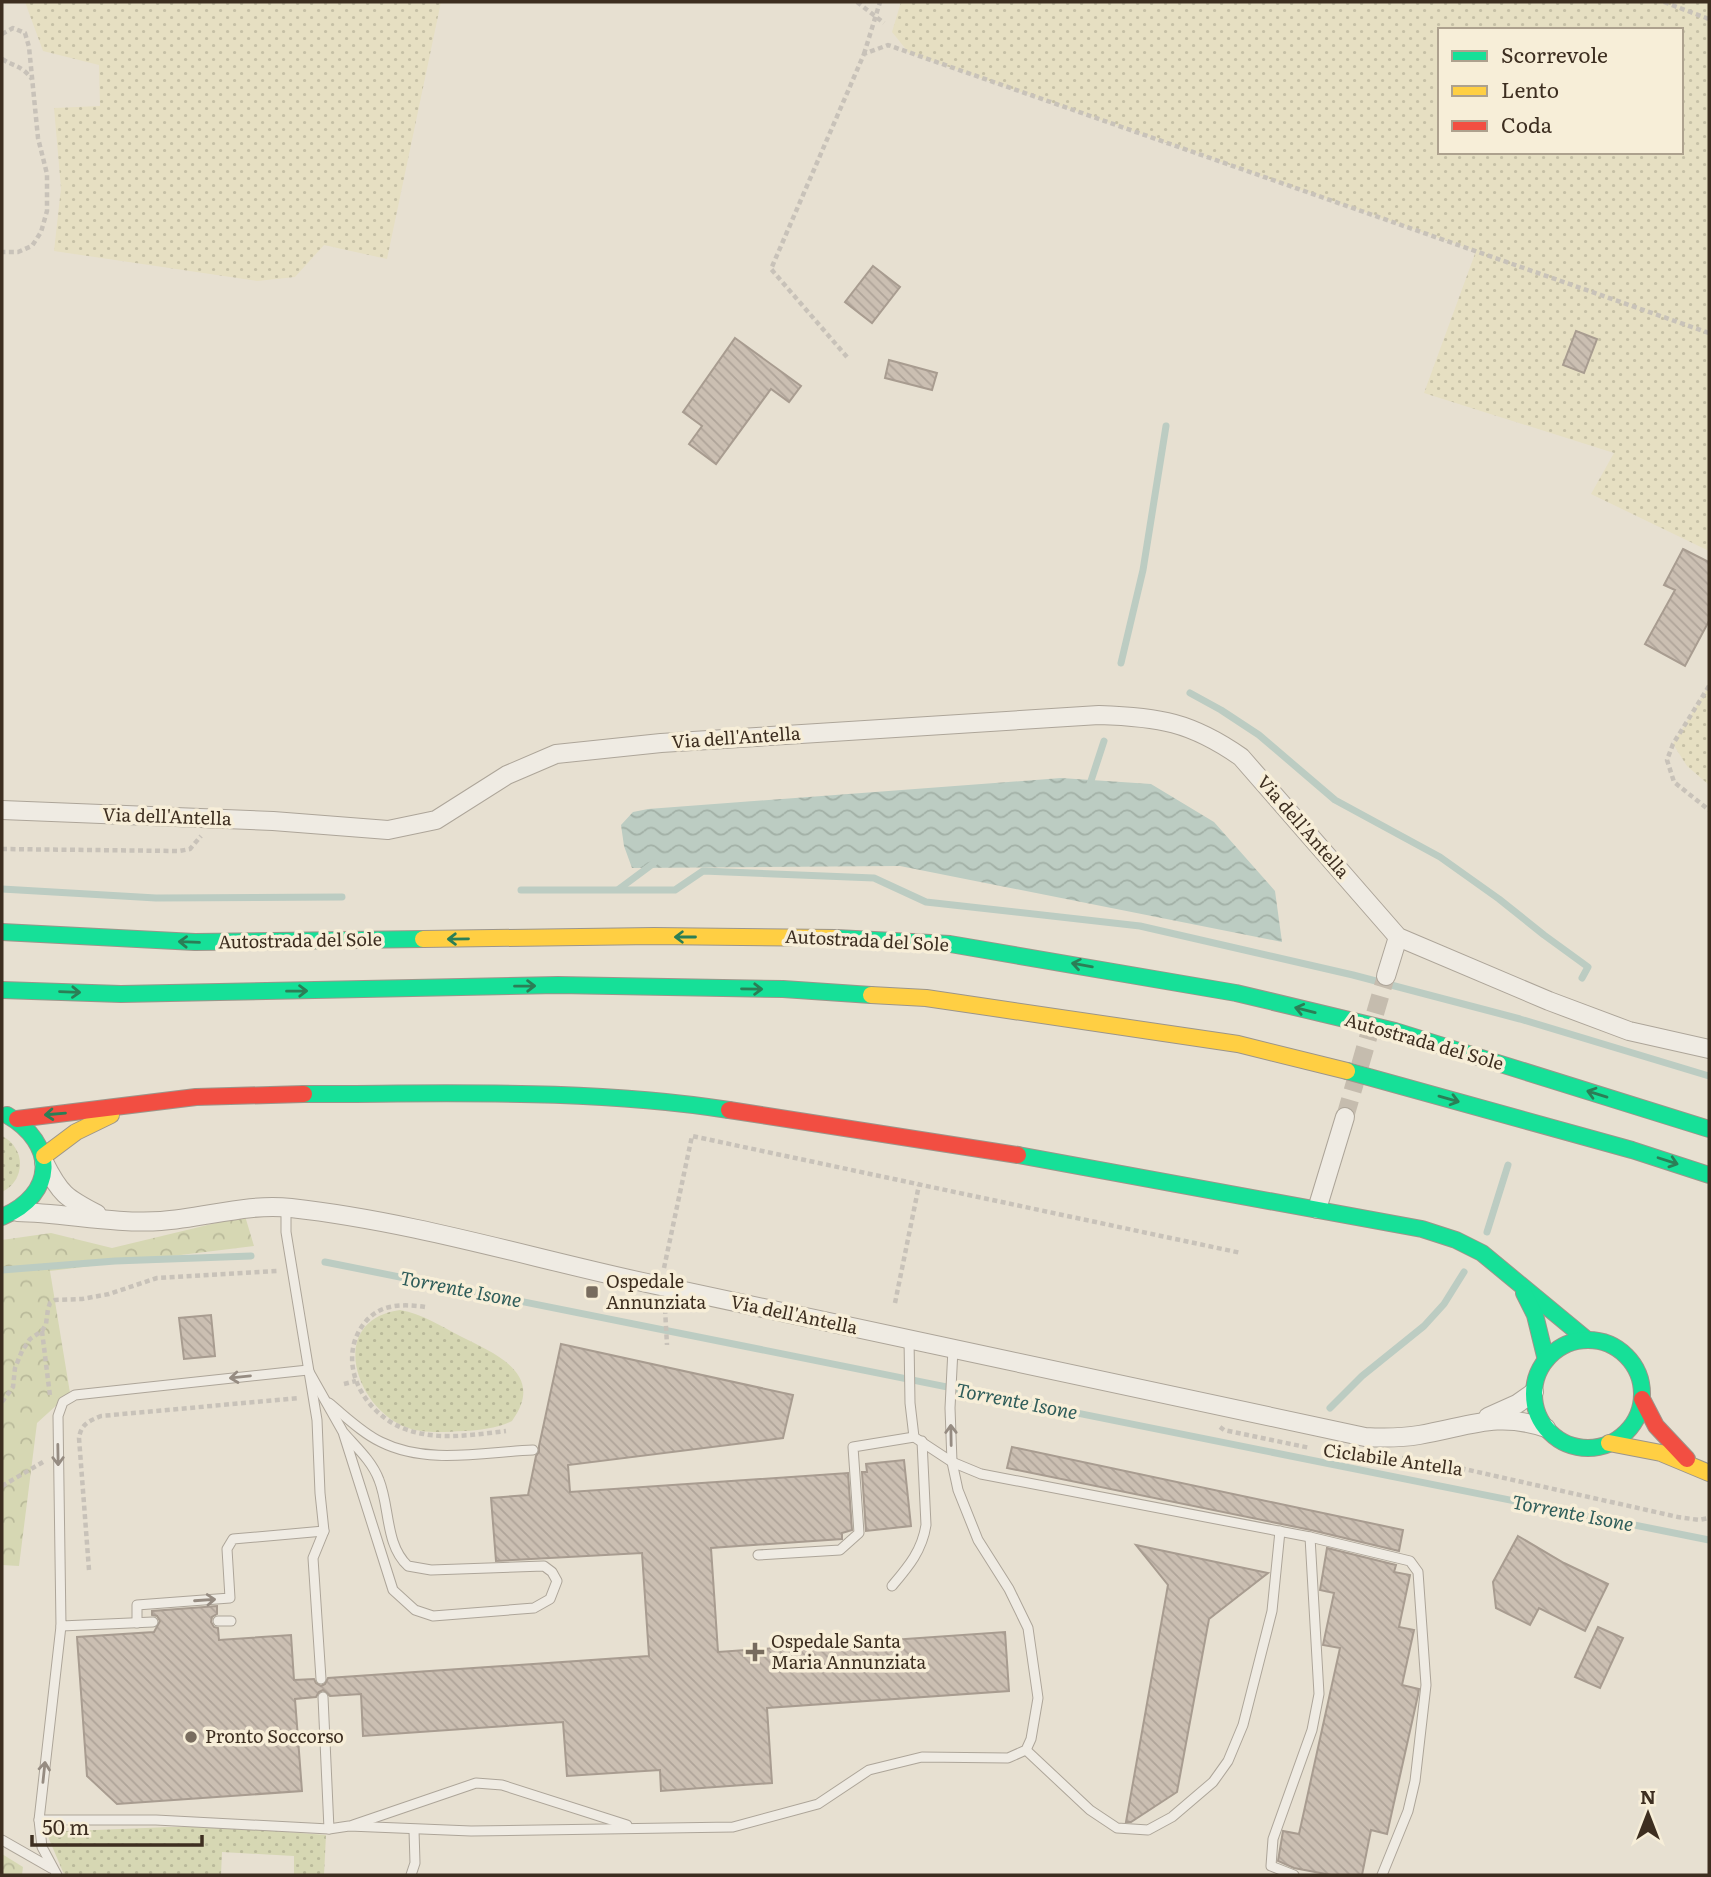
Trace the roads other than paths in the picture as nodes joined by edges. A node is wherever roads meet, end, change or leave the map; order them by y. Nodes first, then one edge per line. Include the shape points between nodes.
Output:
1 (2, 810) edge
2 (2, 933) edge
3 (1398, 937) junction
4 (1386, 976) tunnel mouth
5 (2, 990) edge
6 (1709, 1049) edge
7 (142, 1103) junction
8 (9, 1116) edge
9 (1345, 1117) tunnel mouth
10 (1709, 1129) edge
11 (44, 1159) junction
12 (1709, 1175) edge
13 (286, 1208) junction
14 (1317, 1209) junction
15 (9, 1214) edge
16 (109, 1221) junction
17 (1521, 1286) junction
18 (909, 1339) junction
19 (1586, 1339) junction
20 (953, 1349) junction
21 (1546, 1360) junction
22 (308, 1370) junction
23 (1534, 1392) junction
24 (325, 1399) junction
25 (1642, 1399) junction
26 (1476, 1422) junction
27 (1546, 1428) junction
28 (344, 1432) junction
29 (918, 1439) junction
30 (1609, 1443) junction
31 (533, 1450) dead end
32 (951, 1462) junction
33 (1693, 1464) junction
34 (1709, 1473) edge
35 (324, 1531) junction
36 (1280, 1531) junction
37 (1310, 1537) junction
38 (758, 1555) dead end
39 (892, 1586) dead end
40 (218, 1621) dead end
41 (231, 1621) dead end
42 (153, 1622) dead end
43 (137, 1623) junction
44 (61, 1626) junction
45 (321, 1679) dead end
46 (323, 1697) dead end
47 (1026, 1750) junction
48 (39, 1819) junction
49 (349, 1826) junction
50 (635, 1828) junction
51 (329, 1829) junction
52 (414, 1830) junction
53 (2, 1840) edge
54 (54, 1871) edge
55 (411, 1875) edge
56 (1294, 1875) edge
57 (1382, 1875) edge

1 - 3 street, Via dell'Antella via 388,830 436,820 507,775 556,754 675,742 1099,715 1147,716 1215,738 1241,757
10 -> 2 main road, Autostrada del Sole via 1395,1031 1236,993 950,944 654,936 195,942
3 - 4 street
3 - 6 street, Via dell'Antella via 1629,1031
5 -> 12 main road via 121,995 558,985 783,989 926,998 1238,1044 1383,1080
7 -> 8 main road
7 - 11 main road via 76,1132
7 - 14 main road via 223,1096 439,1093 555,1094 695,1105 1066,1163
8 - 11 main road, Via dell'Antella via 31,1130
9 - 14 street
11 - 15 main road, Via dell'Antella via 38,1191
11 - 16 street, Via dell'Antella via 59,1190
13 - 16 street, Via dell'Antella via 160,1221
13 - 18 street, Via dell'Antella via 422,1228 597,1272
13 - 22 lane
14 - 17 main road via 1456,1240 1482,1253
15 - 16 street, Via dell'Antella via 50,1213
17 - 19 main road
17 - 21 main road via 1535,1315
18 - 20 street, Via dell'Antella
18 - 29 lane via 910,1403
19 - 21 main road via 1570,1342
19 - 25 main road, Via dell'Antella via 1616,1347 1628,1357 1642,1384
20 - 26 street, Via dell'Antella via 1365,1437 1420,1435
32 -> 20 lane
21 - 23 main road
22 - 24 lane
22 - 35 lane via 317,1420
22 -> 44 lane via 75,1395 63,1402 58,1416
23 - 26 street, Via dell'Antella
23 - 27 main road
24 - 28 lane
24 - 31 lane via 363,1431 405,1451 443,1455
25 - 30 main road via 1632,1426
25 - 33 main road, Via dell'Antella via 1656,1426
26 - 27 street, Via dell'Antella via 1527,1421
27 - 30 main road, Via dell'Antella via 1582,1447
28 - 28 lane via 379,1480 396,1550 408,1566 432,1570 544,1566 557,1581 550,1599 534,1608 433,1616 400,1598 393,1590
29 - 32 lane
29 - 38 lane via 853,1447 859,1533 840,1550
29 - 39 lane via 925,1536 915,1559
30 - 33 main road, Via dell'Antella via 1636,1446
32 - 36 lane via 981,1474
32 - 47 lane via 978,1540 1028,1628 1038,1698
33 - 34 main road, Via dell'Antella
43 -> 35 lane via 137,1605 230,1598 227,1549 233,1539
35 - 45 lane via 313,1558
36 - 37 lane
36 - 47 lane via 1272,1611 1243,1725 1218,1775 1172,1817 1148,1830 1117,1828 1090,1810
37 - 56 lane via 1319,1694 1312,1730 1273,1839 1271,1867
37 - 57 lane via 1410,1561 1418,1572 1426,1685 1415,1781
40 - 41 lane
42 - 43 lane
43 - 44 lane
48 -> 44 lane
46 - 51 lane
47 - 50 lane via 1008,1758 922,1757 869,1770 818,1804 733,1827
48 - 51 lane
48 - 54 lane via 42,1847
49 - 50 lane via 476,1783 502,1785
49 - 51 lane
49 - 52 lane
50 - 52 lane
52 - 55 lane
53 - 54 lane

